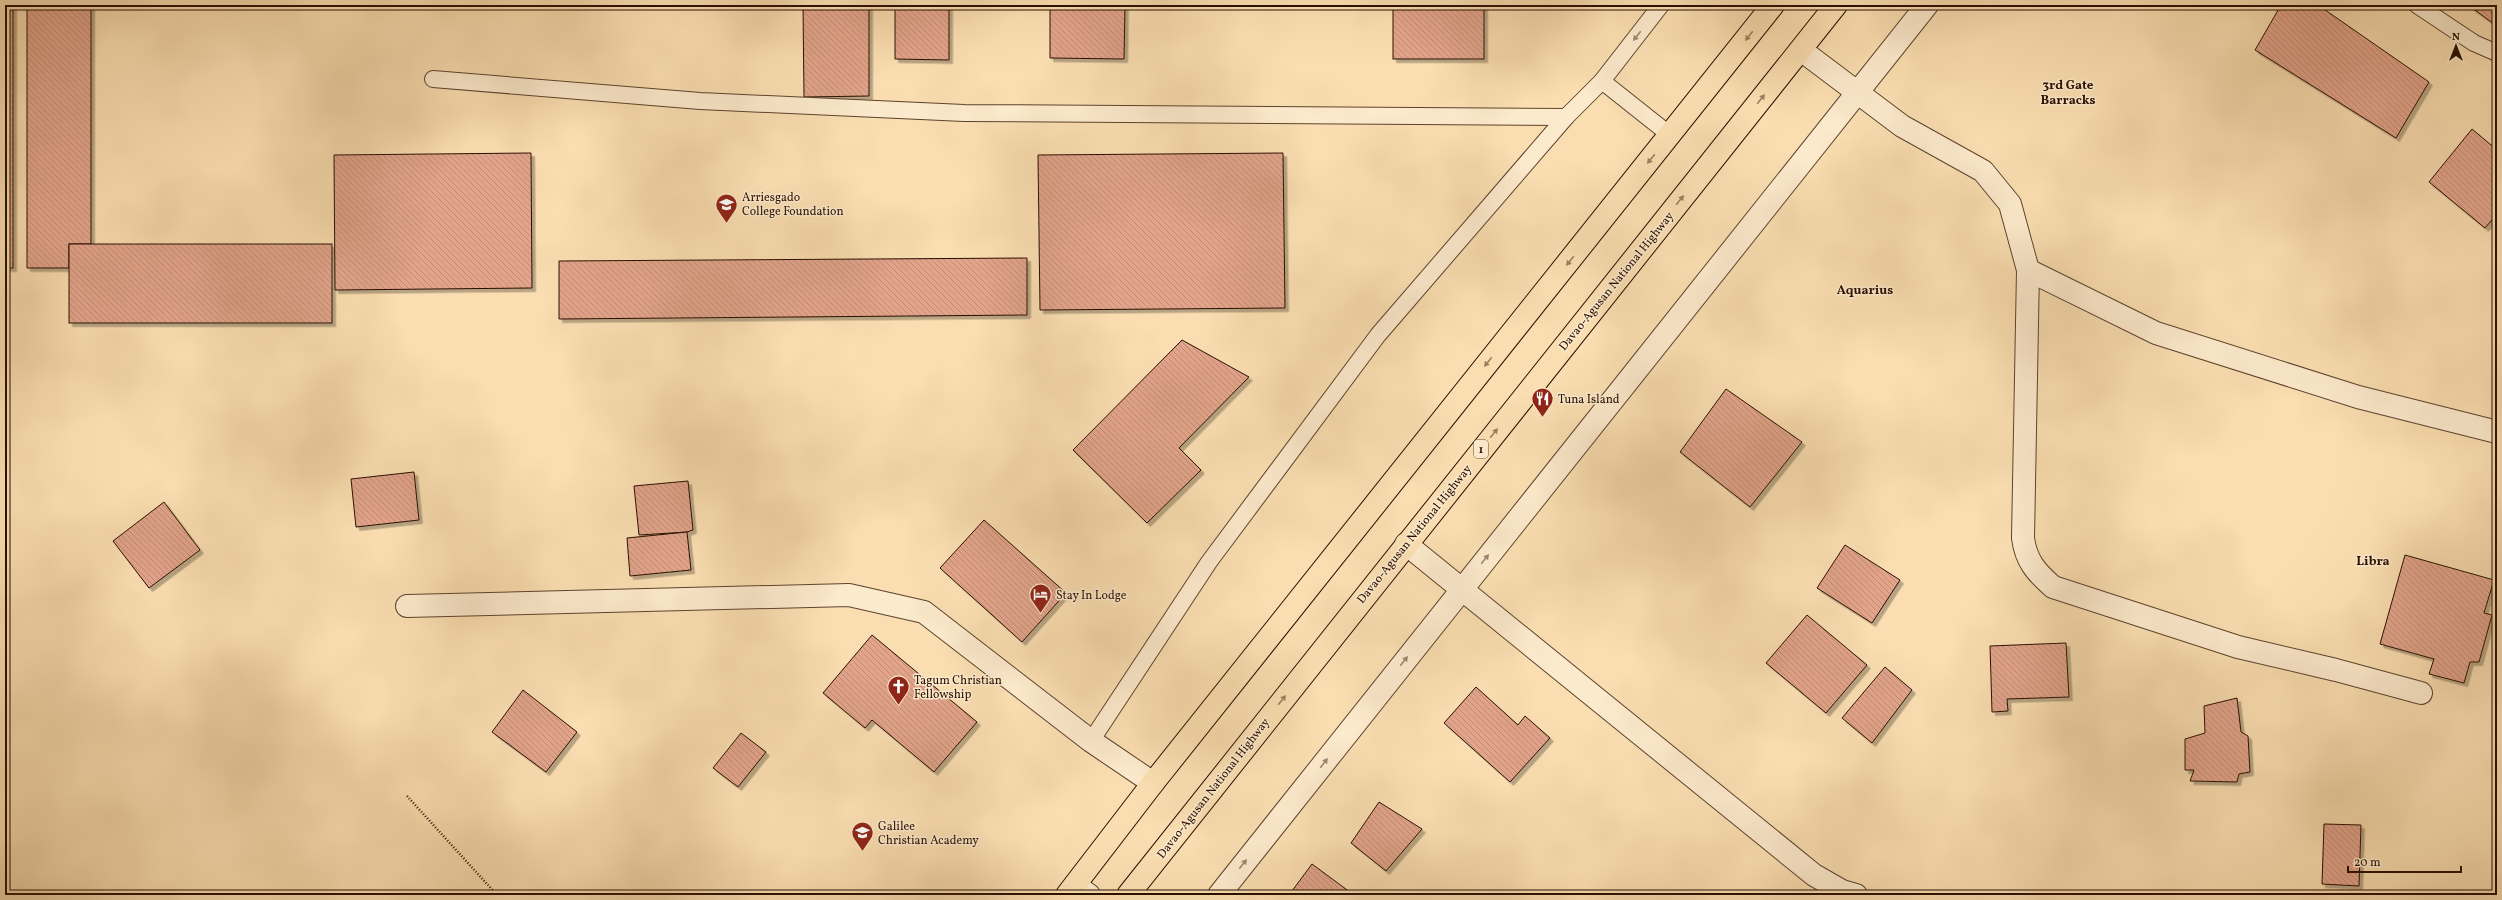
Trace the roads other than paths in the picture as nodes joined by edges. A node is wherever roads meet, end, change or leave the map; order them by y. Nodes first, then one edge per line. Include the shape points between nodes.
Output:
1 (1661, 5) edge
2 (1773, 5) edge
3 (1836, 5) edge
4 (1927, 5) edge
5 (2417, 5) edge
6 (1801, 50) junction
7 (2497, 53) edge
8 (433, 79) dead end
9 (1602, 81) junction
10 (1857, 92) junction
11 (1566, 117) junction
12 (1670, 135) junction
13 (2028, 270) junction
14 (2497, 432) edge
15 (1406, 544) junction
16 (1461, 590) junction
17 (407, 606) dead end
18 (2421, 693) dead end
19 (1091, 741) junction
20 (1152, 783) junction
21 (1077, 892) edge
22 (1128, 895) edge
23 (1219, 895) edge
24 (1856, 895) edge

1 -> 9 lane
2 -> 12 highway
3 - 6 highway, Davao-Agusan National Highway / 1
4 - 10 street
5 - 7 lane via 2474,43
6 - 10 street
15 -> 6 highway, Davao-Agusan National Highway / 1
8 - 11 lane via 700,101 964,113
9 - 11 lane
9 - 12 lane
10 - 13 street via 1902,126 1983,171 2010,204
16 -> 10 street
11 - 19 lane via 1378,335 1209,562
12 -> 20 highway
13 - 14 street via 2156,334 2358,397
13 - 18 street via 2023,538 2030,563 2042,577 2053,587 2238,647
15 - 16 street
22 -> 15 highway, Davao-Agusan National Highway / 1
23 -> 16 street
16 - 24 street via 1814,875 1842,891
17 - 19 street via 849,595 882,601 924,612
19 - 20 street
20 - 21 highway

